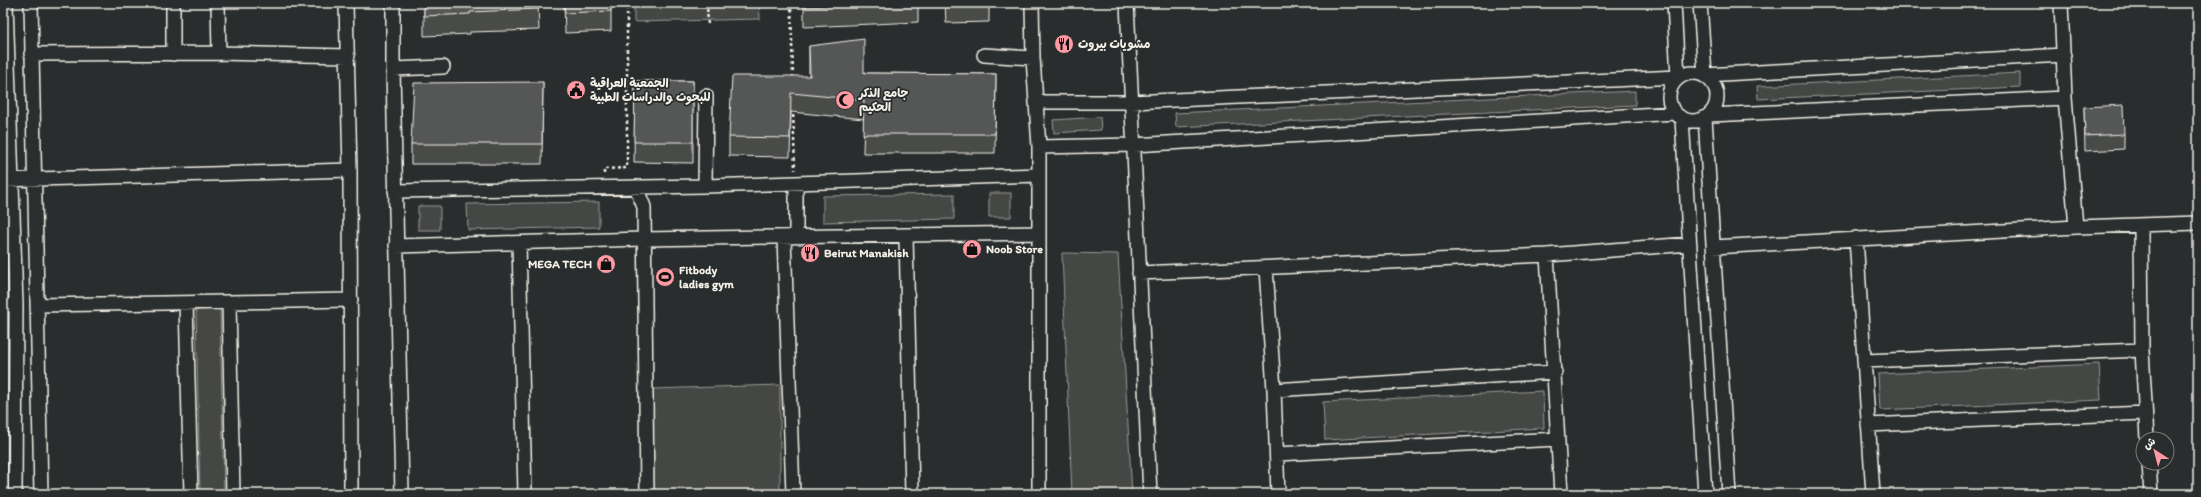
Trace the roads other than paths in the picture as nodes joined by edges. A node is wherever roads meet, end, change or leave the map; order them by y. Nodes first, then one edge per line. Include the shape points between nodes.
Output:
1 (6, 3) edge
2 (31, 3) edge
3 (173, 3) edge
4 (218, 3) edge
5 (346, 3) edge
6 (393, 3) edge
7 (1032, 3) edge
8 (1127, 3) edge
9 (1674, 3) edge
10 (1700, 3) edge
11 (2061, 3) edge
12 (219, 53) junction
13 (31, 54) junction
14 (173, 54) junction
15 (984, 55) dead end
16 (2064, 55) junction
17 (348, 56) junction
18 (5, 57) edge
19 (1033, 58) junction
20 (443, 67) dead end
21 (392, 69) junction
22 (1705, 75) junction
23 (1678, 77) junction
24 (706, 96) dead end
25 (2065, 98) junction
26 (1037, 102) junction
27 (1132, 102) junction
28 (1678, 116) junction
29 (1707, 116) junction
30 (1134, 145) junction
31 (1039, 147) junction
32 (350, 170) junction
33 (1038, 175) junction
34 (7, 180) edge
35 (34, 180) junction
36 (796, 183) junction
37 (706, 186) junction
38 (636, 187) junction
39 (396, 191) junction
40 (2198, 223) edge
41 (2141, 225) junction
42 (2076, 227) junction
43 (1038, 233) junction
44 (906, 236) junction
45 (790, 237) junction
46 (1856, 238) junction
47 (643, 239) junction
48 (519, 243) junction
49 (1690, 244) junction
50 (396, 246) junction
51 (1713, 247) junction
52 (1548, 255) junction
53 (1266, 268) junction
54 (1139, 273) junction
55 (351, 300) junction
56 (229, 302) junction
57 (186, 303) junction
58 (9, 305) edge
59 (38, 305) junction
60 (2142, 350) junction
61 (1864, 361) junction
62 (1555, 372) junction
63 (1274, 390) junction
64 (2146, 413) junction
65 (1868, 425) junction
66 (2147, 431) edge
67 (1558, 438) junction
68 (1277, 454) junction
69 (2150, 471) edge
70 (15, 494) edge
71 (41, 494) edge
72 (191, 494) edge
73 (233, 494) edge
74 (351, 494) edge
75 (402, 494) edge
76 (525, 494) edge
77 (647, 494) edge
78 (793, 494) edge
79 (912, 494) edge
80 (1039, 494) edge
81 (1150, 494) edge
82 (1278, 494) edge
83 (1561, 494) edge
84 (1705, 494) edge
85 (1728, 494) edge
86 (1873, 494) edge
87 (2152, 494) edge

1 - 18 street
2 - 13 street
3 - 14 street
4 - 12 street
5 - 17 street
6 - 21 street
7 - 19 street
8 - 27 street
9 - 23 street
10 - 22 street
11 - 16 street
12 - 14 street
12 - 17 street
13 - 14 street
13 - 35 street
15 - 19 street
16 - 22 street
16 - 25 street
17 - 32 street
18 - 34 street
19 - 26 street
20 - 21 street
21 - 39 street
22 - 23 street via 1690,72
22 - 29 street via 1715,86 1717,94 1717,102
23 - 27 street
23 - 28 street via 1671,85 1668,100
24 - 37 street
25 - 29 street
25 - 42 street
26 - 27 street
26 - 31 street
27 - 30 street
28 - 29 street via 1689,121
28 - 30 street
28 - 49 street
29 - 51 street
30 - 31 street
30 - 54 street
31 - 33 street
32 - 35 street
32 - 55 street
33 - 36 street
33 - 43 street
34 - 35 street
34 - 58 street
35 - 59 street
36 - 37 street
36 - 45 street
37 - 38 street
38 - 39 street
38 - 47 street via 644,207
39 - 50 street
40 - 41 street
41 - 42 street
41 - 60 street
42 - 46 street
43 - 44 street
43 - 80 street
44 - 45 street
44 - 79 street
45 - 47 street
45 - 78 street
46 - 51 street
46 - 61 street
47 - 48 street
47 - 77 street
48 - 50 street
48 - 76 street
49 - 52 street
49 - 84 street
50 - 75 street
51 - 85 street
52 - 53 street
52 - 62 street
53 - 54 street
53 - 63 street
54 - 81 street
55 - 56 street
55 - 74 street
56 - 57 street
56 - 73 street
57 - 59 street
57 - 72 street
58 - 70 street
59 - 71 street
60 - 61 street
60 - 64 street
61 - 65 street
62 - 63 street
62 - 67 street
63 - 68 street
64 - 65 street
64 - 66 street
65 - 86 street
67 - 68 street
67 - 83 street
68 - 82 street
69 - 87 street

